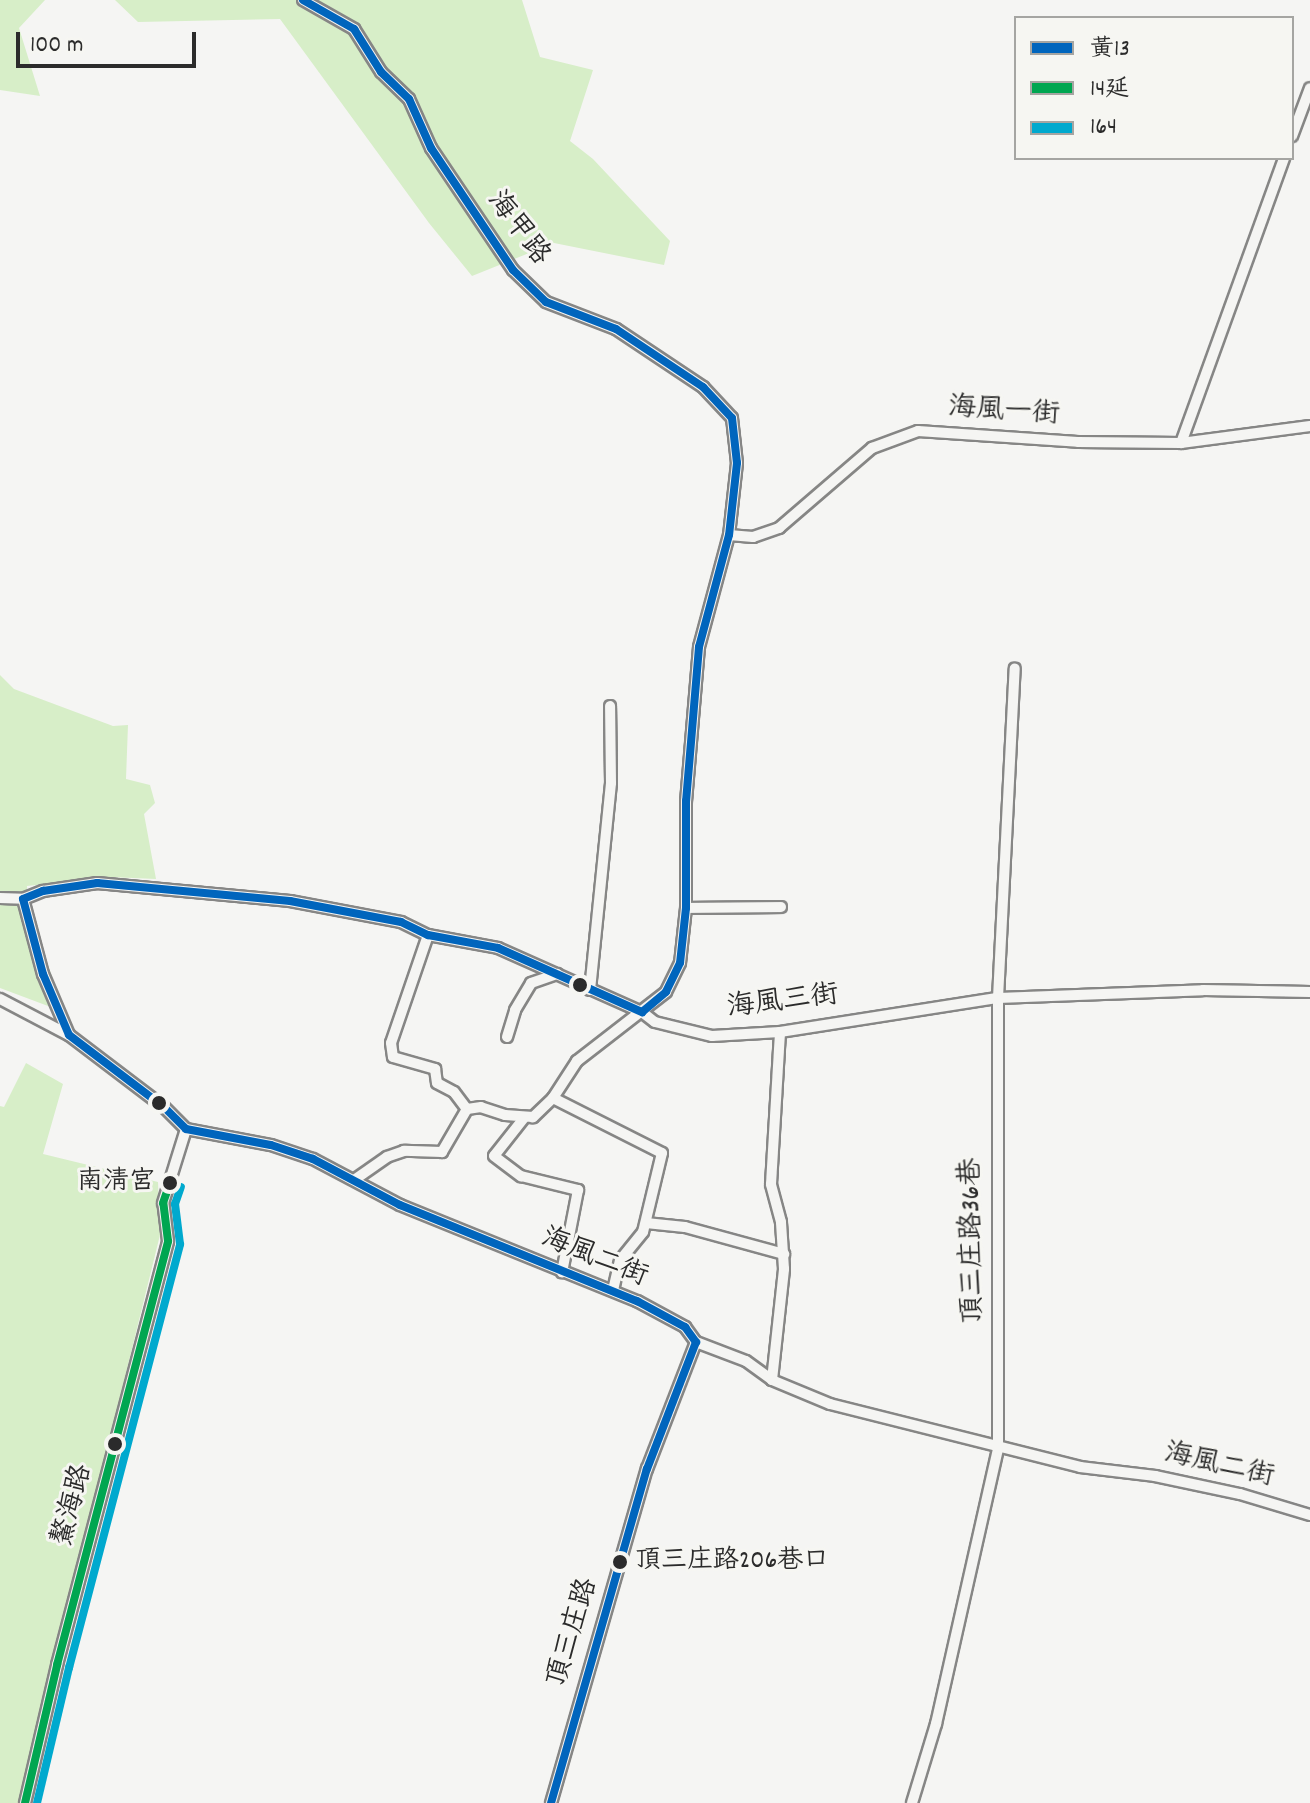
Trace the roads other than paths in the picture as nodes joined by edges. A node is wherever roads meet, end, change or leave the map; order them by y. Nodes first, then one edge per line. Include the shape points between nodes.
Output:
1 (303, 0) edge
2 (1310, 88) edge
3 (1294, 131) edge
4 (1283, 160) edge
5 (1310, 426) edge
6 (1181, 443) junction
7 (729, 535) junction
8 (1015, 668) dead end
9 (610, 706) dead end
10 (0, 898) edge
11 (23, 899) junction
12 (781, 907) dead end
13 (686, 908) junction
14 (428, 935) junction
15 (557, 974) junction
16 (590, 990) junction
17 (1310, 992) edge
18 (998, 998) junction
19 (0, 999) edge
20 (642, 1012) junction
21 (780, 1032) junction
22 (69, 1035) junction
23 (507, 1037) dead end
24 (553, 1098) junction
25 (467, 1109) junction
26 (524, 1118) junction
27 (186, 1129) junction
28 (356, 1179) junction
29 (646, 1223) junction
30 (784, 1254) junction
31 (562, 1272) junction
32 (613, 1290) junction
33 (696, 1342) junction
34 (772, 1380) junction
35 (998, 1448) junction
36 (1310, 1515) edge
37 (25, 1803) edge
38 (551, 1803) edge
39 (912, 1803) edge

1 - 7 street, 海甲路 via 354,29 381,72 409,99 431,148 513,270 546,302 616,329 691,379 732,418 737,463
2 - 3 street
4 - 6 street
5 - 6 street, 海風一街
6 - 7 street, 海風一街 via 918,431 872,448 779,528 753,537
7 - 13 street, 海甲路 via 699,647 686,801
8 - 18 street, 頂三庄路36巷
9 - 16 street via 611,783
10 - 11 street, 海風三街
11 - 14 street, 海風三街 via 97,883 137,884 290,901 401,922
11 - 22 street via 43,974
12 - 13 street
13 - 20 street, 海甲路 via 680,963 666,992
14 - 15 street, 海風三街 via 498,948
14 - 25 street via 391,1043 393,1057 435,1069 437,1083 454,1092
15 - 16 street, 海風三街
15 - 23 street via 531,983
16 - 20 street, 海風三街
17 - 18 street, 海風三街 via 1203,990
18 - 21 street, 海風三街
18 - 35 street, 頂三庄路36巷
19 - 22 street
20 - 21 street, 海風三街 via 655,1022 712,1036
20 - 24 street, 海甲路 via 577,1061
21 - 30 street via 771,1184
22 - 27 street
24 - 26 street via 533,1117
24 - 29 street via 662,1153
25 - 26 street via 481,1107
25 - 28 street via 442,1152 404,1151
26 - 31 street via 494,1156 521,1176 578,1190
27 - 28 street, 海風二街 via 271,1145
27 - 37 street, 鰲海路 via 163,1203 168,1241
28 - 31 street, 海風二街 via 400,1205
29 - 30 street via 685,1227
29 - 32 street via 620,1260
30 - 34 street
31 - 32 street, 海風二街
32 - 33 street, 海風二街 via 685,1327
33 - 34 street, 海風二街 via 746,1361
33 - 38 street, 頂三庄路 via 647,1469
34 - 35 street, 海風二街 via 830,1404
35 - 36 street, 海風二街 via 1240,1494
35 - 39 street, 頂三庄路36巷 via 936,1724

